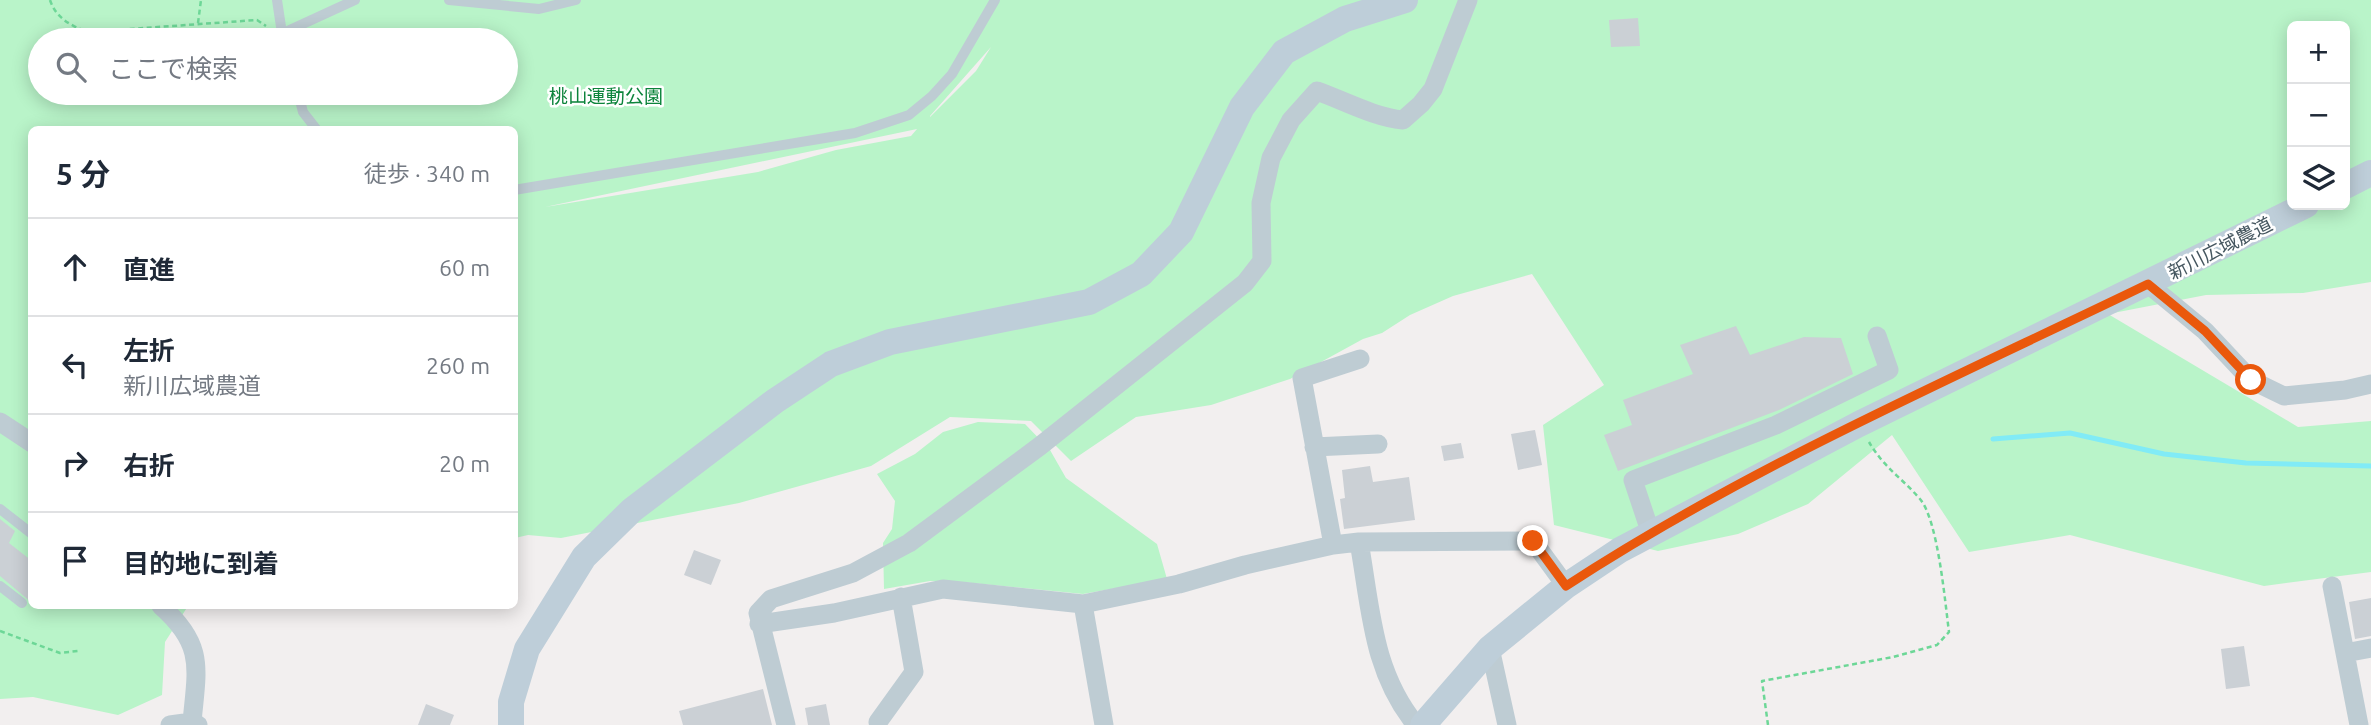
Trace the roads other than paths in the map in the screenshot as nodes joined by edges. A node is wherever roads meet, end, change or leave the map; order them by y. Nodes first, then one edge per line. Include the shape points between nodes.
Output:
1 (277, 0) edge
2 (355, 0) edge
3 (449, 0) edge
4 (576, 0) edge
5 (995, 0) edge
6 (1405, 0) edge
7 (1468, 0) edge
8 (281, 28) edge
9 (300, 28) edge
10 (301, 105) edge
11 (314, 126) edge
12 (2371, 173) edge
13 (2350, 184) edge
14 (518, 189) edge
15 (2296, 210) edge
16 (2148, 284) junction
17 (1877, 336) dead end
18 (1360, 359) dead end
19 (2371, 384) edge
20 (0, 422) edge
21 (28, 440) edge
22 (1378, 444) dead end
23 (1314, 447) junction
24 (0, 509) edge
25 (28, 531) edge
26 (1651, 534) junction
27 (1359, 542) junction
28 (1333, 545) junction
29 (0, 586) edge
30 (1566, 586) junction
31 (2332, 586) dead end
32 (901, 597) junction
33 (22, 603) dead end
34 (1083, 604) junction
35 (164, 609) edge
36 (760, 624) junction
37 (1490, 648) junction
38 (2371, 648) edge
39 (2346, 653) junction
40 (2363, 703) edge
41 (877, 722) dead end
42 (195, 723) edge
43 (170, 725) edge
44 (511, 725) edge
45 (786, 725) edge
46 (1104, 725) edge
47 (1416, 725) edge
48 (1423, 725) edge
49 (1507, 725) edge
50 (2359, 725) edge

1 - 8 lane
2 - 9 lane
3 - 4 lane via 539,9
5 - 14 lane via 952,74 932,96 898,119 855,132
6 - 44 street via 1345,19 1284,52 1242,107 1181,232 1141,274 1088,302 890,342 831,364 632,510 584,557 527,649 511,702
7 - 36 street via 1433,89 1403,120 1383,118 1317,91 1291,120 1271,158 1261,203 1262,261 1245,283 918,536 853,573 771,599 758,613
10 - 11 lane
12 - 13 street
15 - 16 street, 新川広域農道
16 - 19 street via 2205,331 2251,380 2284,396
16 - 26 street, 新川広域農道 via 1858,424
17 - 26 street via 1888,370 1776,425 1633,480
18 - 23 street via 1302,378
20 - 21 street
22 - 23 street
23 - 28 street
24 - 25 lane
26 - 30 street, 新川広域農道
27 - 28 street
27 - 30 street via 1533,541
27 - 47 street via 1381,666 1397,702
28 - 34 street
29 - 33 lane
30 - 37 street, 新川広域農道
31 - 39 street
32 - 34 street via 943,589
32 - 36 street via 834,614
32 - 41 street via 914,672
34 - 46 street
35 - 42 street via 183,625 198,659
36 - 45 street
37 - 48 street, 新川広域農道
37 - 49 street
38 - 39 street
39 - 40 street
40 - 50 street
42 - 43 street

